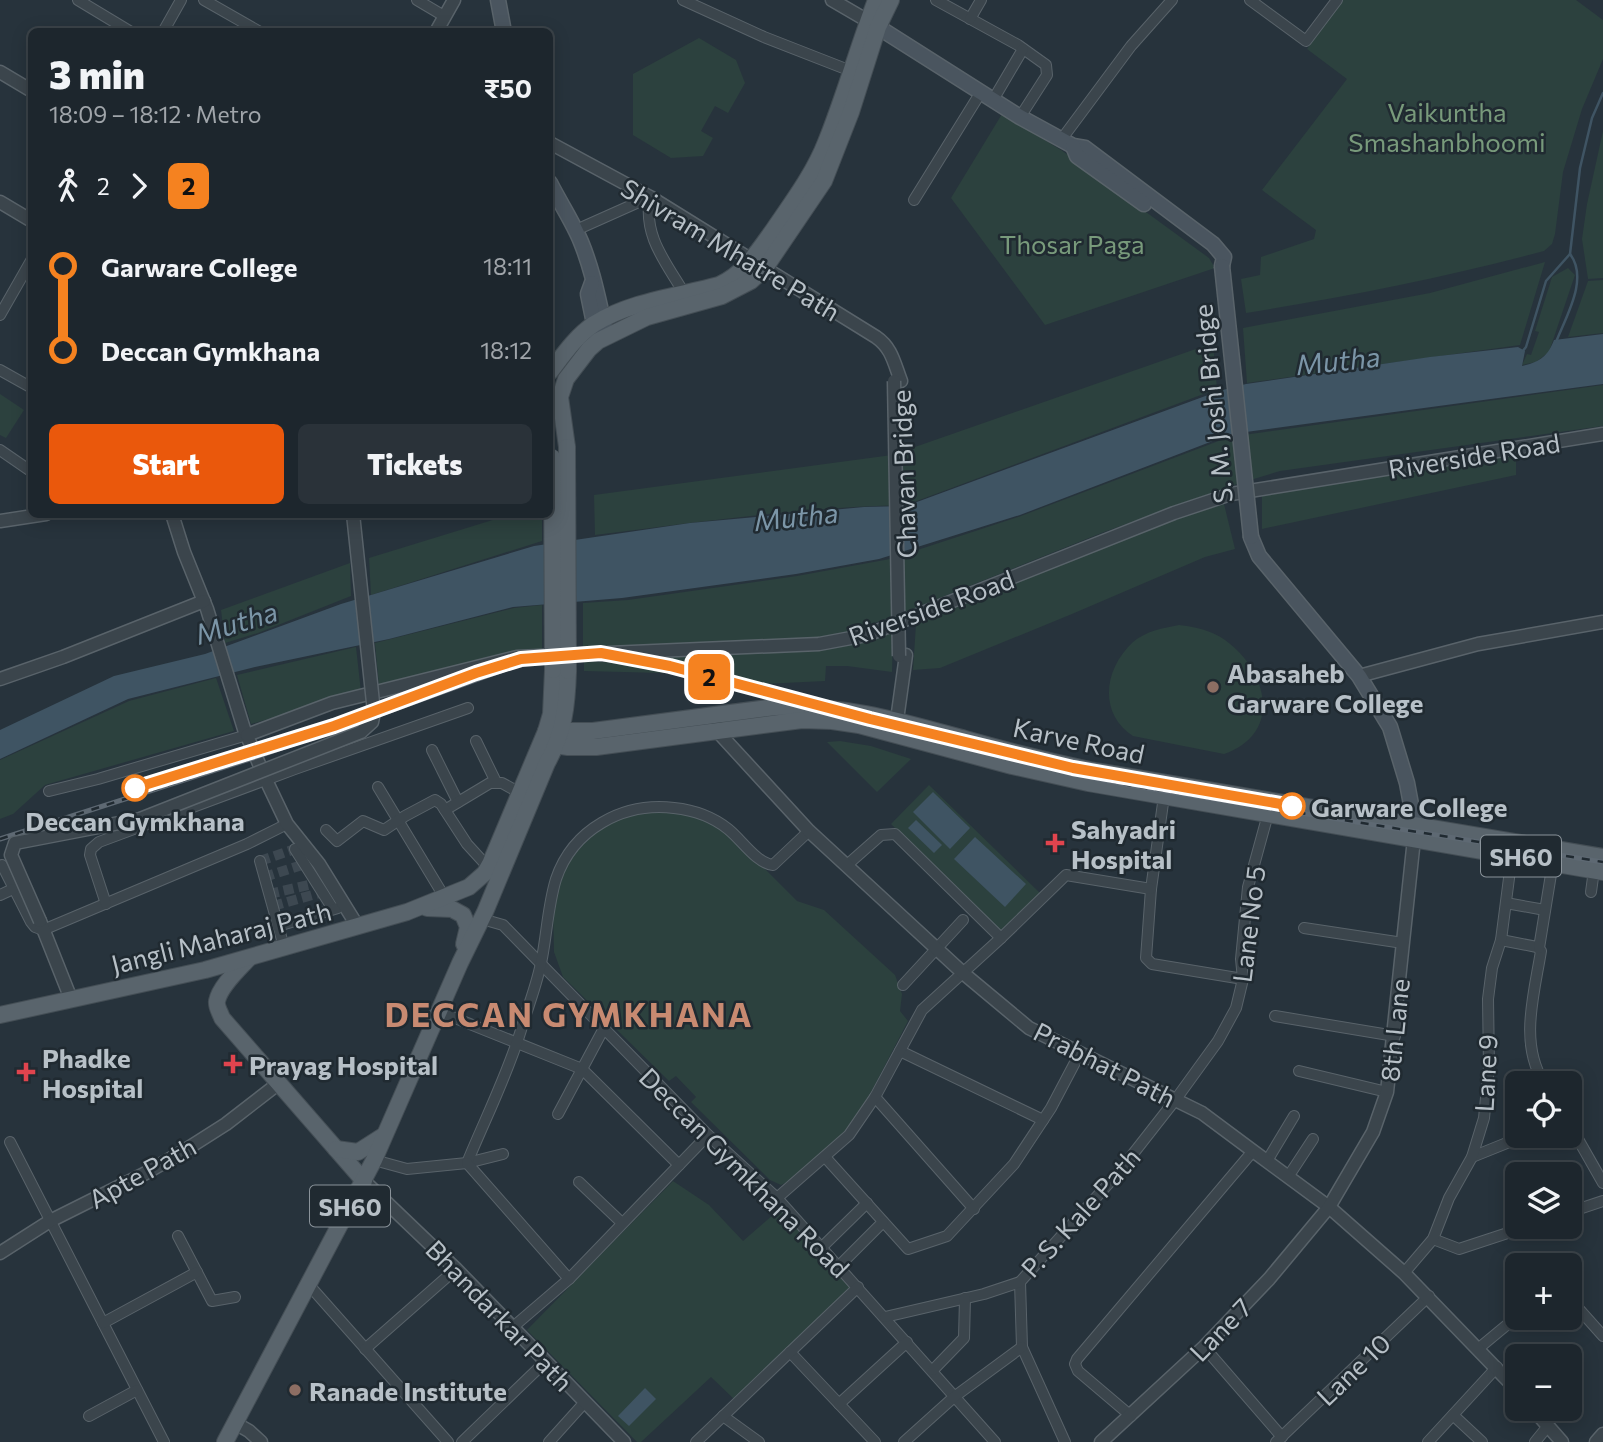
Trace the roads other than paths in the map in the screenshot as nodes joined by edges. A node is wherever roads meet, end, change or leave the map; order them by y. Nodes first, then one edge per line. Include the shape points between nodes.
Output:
1 (78, 0) edge
2 (181, 0) edge
3 (204, 0) edge
4 (417, 0) edge
5 (454, 0) edge
6 (498, 0) edge
7 (683, 0) edge
8 (832, 0) edge
9 (876, 0) edge
10 (891, 0) edge
11 (936, 0) edge
12 (981, 0) edge
13 (1172, 0) edge
14 (1337, 0) edge
15 (1254, 1) edge
16 (444, 16) junction
17 (970, 19) junction
18 (873, 24) junction
19 (124, 28) edge
20 (165, 28) edge
21 (253, 28) edge
22 (438, 28) edge
23 (503, 28) edge
24 (1023, 49) junction
25 (851, 71) junction
26 (0, 72) edge
27 (28, 89) edge
28 (987, 96) junction
29 (1020, 117) junction
30 (1067, 143) junction
31 (553, 145) edge
32 (553, 188) edge
33 (650, 197) junction
34 (914, 200) dead end
35 (0, 202) edge
36 (28, 219) edge
37 (576, 230) junction
38 (759, 264) junction
39 (28, 266) edge
40 (684, 293) junction
41 (0, 315) edge
42 (601, 330) junction
43 (553, 368) edge
44 (0, 370) edge
45 (897, 377) joint
46 (28, 385) edge
47 (555, 397) edge
48 (1603, 434) edge
49 (0, 450) edge
50 (28, 469) edge
51 (553, 500) edge
52 (28, 517) edge
53 (173, 518) edge
54 (353, 518) edge
55 (0, 521) edge
56 (206, 605) junction
57 (1603, 622) edge
58 (560, 671) junction
59 (1359, 676) junction
60 (0, 679) edge
61 (568, 699) junction
62 (468, 708) dead end
63 (717, 724) junction
64 (893, 726) junction
65 (246, 732) junction
66 (551, 738) junction
67 (594, 739) junction
68 (475, 741) dead end
69 (432, 750) dead end
70 (544, 770) junction
71 (266, 780) junction
72 (496, 782) junction
73 (377, 787) dead end
74 (49, 791) dead end
75 (520, 793) junction
76 (1164, 796) junction
77 (458, 802) junction
78 (445, 810) junction
79 (1268, 814) junction
80 (398, 821) junction
81 (287, 824) junction
82 (326, 830) dead end
83 (809, 831) junction
84 (1415, 832) junction
85 (295, 849) dead end
86 (1513, 855) junction
87 (260, 861) dead end
88 (1553, 862) junction
89 (2, 865) dead end
90 (846, 865) junction
91 (1600, 866) edge
92 (487, 870) junction
93 (13, 889) junction
94 (1151, 889) junction
95 (1591, 892) dead end
96 (0, 895) edge
97 (448, 897) junction
98 (1506, 903) junction
99 (106, 904) junction
100 (340, 908) junction
101 (419, 908) junction
102 (1545, 910) junction
103 (482, 919) junction
104 (963, 920) dead end
105 (41, 926) junction
106 (278, 926) junction
107 (358, 926) junction
108 (1304, 928) dead end
109 (1001, 938) junction
110 (1501, 940) junction
111 (1403, 943) junction
112 (284, 947) junction
113 (936, 948) junction
114 (1539, 948) junction
115 (249, 958) junction
116 (541, 962) junction
117 (460, 963) junction
118 (963, 973) junction
119 (1243, 979) junction
120 (903, 985) dead end
121 (71, 999) junction
122 (440, 1012) junction
123 (0, 1015) edge
124 (1275, 1016) dead end
125 (604, 1028) junction
126 (1395, 1036) junction
127 (517, 1042) junction
128 (900, 1051) junction
129 (1080, 1053) junction
130 (582, 1069) junction
131 (1299, 1071) dead end
132 (1537, 1071) edge
133 (279, 1083) junction
134 (1387, 1092) junction
135 (875, 1097) junction
136 (1175, 1099) junction
137 (558, 1114) dead end
138 (1294, 1116) dead end
139 (1043, 1120) junction
140 (385, 1135) junction
141 (708, 1135) junction
142 (1313, 1139) dead end
143 (9, 1142) dead end
144 (1505, 1144) edge
145 (1582, 1146) edge
146 (336, 1149) junction
147 (1253, 1151) junction
148 (503, 1154) dead end
149 (825, 1157) junction
150 (1472, 1157) junction
151 (1266, 1161) junction
152 (467, 1163) junction
153 (678, 1165) junction
154 (370, 1175) junction
155 (1288, 1177) junction
156 (579, 1182) dead end
157 (1603, 1183) edge
158 (777, 1198) junction
159 (1603, 1201) edge
160 (867, 1203) junction
161 (1329, 1207) junction
162 (1582, 1208) edge
163 (974, 1209) junction
164 (50, 1221) junction
165 (883, 1222) junction
166 (622, 1223) junction
167 (1505, 1234) edge
168 (178, 1236) dead end
169 (1433, 1239) junction
170 (822, 1247) junction
171 (0, 1253) edge
172 (839, 1266) junction
173 (456, 1269) junction
174 (197, 1272) junction
175 (1404, 1273) junction
176 (569, 1279) junction
177 (1020, 1282) junction
178 (309, 1285) junction
179 (858, 1287) junction
180 (1429, 1296) junction
181 (235, 1297) dead end
182 (965, 1298) junction
183 (1582, 1312) edge
184 (885, 1317) junction
185 (103, 1324) junction
186 (1505, 1326) edge
187 (513, 1327) junction
188 (1603, 1336) edge
189 (907, 1342) junction
190 (1204, 1346) junction
191 (1022, 1347) junction
192 (1479, 1348) junction
193 (365, 1349) junction
194 (790, 1352) junction
195 (546, 1361) junction
196 (1497, 1367) junction
197 (933, 1370) junction
198 (1505, 1372) edge
199 (137, 1390) junction
200 (954, 1397) junction
201 (585, 1402) junction
202 (839, 1404) junction
203 (1453, 1415) junction
204 (89, 1416) dead end
205 (723, 1416) junction
206 (1131, 1416) junction
207 (1544, 1421) edge
208 (235, 1423) junction
209 (1548, 1426) junction
210 (1603, 1434) edge
211 (1279, 1439) edge
212 (164, 1442) edge
213 (225, 1442) edge
214 (261, 1442) edge
215 (448, 1442) edge
216 (462, 1442) edge
217 (549, 1442) edge
218 (624, 1442) edge
219 (696, 1442) edge
220 (759, 1442) edge
221 (875, 1442) edge
222 (904, 1442) edge
223 (996, 1442) edge
224 (1065, 1442) edge
225 (1101, 1442) edge
226 (1428, 1442) edge
227 (1482, 1442) edge
228 (1535, 1442) edge
229 (1562, 1442) edge
230 (1596, 1442) edge

1 - 19 street
2 - 20 street
3 - 21 street
4 - 16 street
5 - 16 street
6 - 23 main road
7 - 25 street
8 - 18 street
9 - 18 main road
10 - 18 main road
11 - 17 street
12 - 17 street
13 - 30 street via 1131,46
14 - 15 street via 1306,41
16 - 22 street
17 - 24 street
18 - 25 main road
18 - 28 main road
18 - 38 main road via 851,112 824,181
24 - 28 street
24 - 29 street via 1048,69
25 - 38 main road via 826,143
26 - 27 street
28 - 29 main road
28 - 34 street
29 - 30 main road
30 - 59 main road, S. M. Joshi Bridge, bridge via 1077,156 1208,250 1222,266 1251,537 1259,556
31 - 33 street, Shivram Mhatre Path
32 - 37 main road
33 - 37 street
33 - 38 street, Shivram Mhatre Path
33 - 40 street via 649,229
35 - 36 street
37 - 42 main road via 587,257 592,283 588,294
38 - 40 main road via 731,279
38 - 42 main road via 751,281 722,296
38 - 45 street, Shivram Mhatre Path via 886,344
39 - 41 street
40 - 42 main road via 640,305
42 - 43 main road via 577,338
42 - 47 main road
44 - 46 street
45 - 64 street, Chavan Bridge via 906,583
47 - 58 main road, bridge via 567,447
48 - 65 street, Riverside Road via 1231,494 852,639 517,657 332,704
49 - 50 street
51 - 58 main road, bridge
52 - 55 street
53 - 56 street
54 - 105 street, bridge via 372,722 361,732 140,819 15,843 11,855
56 - 60 street
56 - 65 street
57 - 59 street via 1478,643
58 - 61 main road
58 - 66 main road
59 - 84 main road via 1390,727 1407,783
61 - 66 main road
61 - 67 main road
62 - 71 street
63 - 64 main road, Karve Road / SH60 via 801,706 861,712
63 - 67 main road, Karve Road / SH60
63 - 83 street, Prabhat Path
64 - 76 main road, Karve Road / SH60 via 1012,766
64 - 84 main road, Karve Road / SH60 via 1085,769
65 - 71 street
65 - 74 street, Riverside Road
66 - 67 main road, Karve Road / SH60
66 - 70 main road, SH60
66 - 75 main road
67 - 70 main road
68 - 72 street
69 - 77 street
70 - 103 main road, SH60
71 - 81 street
71 - 99 street via 94,846 90,855
72 - 75 street
72 - 77 street
73 - 80 street
75 - 92 main road
76 - 79 main road, Karve Road / SH60
76 - 94 street
77 - 78 street
78 - 80 street via 435,800
78 - 92 street
79 - 84 main road, Karve Road / SH60
79 - 119 street, Lane No 5 via 1248,887
80 - 82 street via 381,830 363,821 337,841
80 - 97 street
81 - 99 street via 217,862
81 - 100 street via 319,864
83 - 90 street, Prabhat Path
83 - 116 street via 770,865 726,827 696,812 654,807 613,817 579,841 561,866
84 - 86 main road, Karve Road / SH60
84 - 91 main road, Karve Road / SH60
84 - 111 street, 8th Lane
85 - 100 street
86 - 88 main road, Karve Road / SH60
86 - 98 street, Lane 9
87 - 106 street
88 - 91 main road, Karve Road / SH60
88 - 102 street
89 - 93 street
90 - 109 street via 881,835 895,834
90 - 113 street, Prabhat Path
91 - 95 street
92 - 97 main road, Jangli Maharaj Path via 469,887
93 - 96 street
93 - 105 street via 34,927
94 - 109 street via 1066,875
94 - 119 street via 1146,958 1152,964
97 - 101 main road, Jangli Maharaj Path
98 - 102 street
98 - 110 street, Lane 9
99 - 105 street
100 - 106 street
100 - 107 street
101 - 107 main road, Jangli Maharaj Path
101 - 117 main road via 452,909 465,917 468,928
102 - 114 street
103 - 116 street, Deccan Gymkhana Road via 503,925
103 - 117 main road, SH60
104 - 113 street
105 - 121 street
106 - 112 street
107 - 112 main road, Jangli Maharaj Path
108 - 111 street
109 - 118 street
110 - 114 street
110 - 150 street, Lane 9 via 1488,999 1484,1118
111 - 126 street, 8th Lane
112 - 115 main road, Jangli Maharaj Path
113 - 118 street, Prabhat Path
113 - 120 street
114 - 132 street via 1530,1026
115 - 121 main road, Jangli Maharaj Path
115 - 133 main road via 223,988 217,1007
116 - 125 street, Deccan Gymkhana Road
116 - 127 street
117 - 122 main road, SH60
118 - 128 street via 922,1010
118 - 129 street, Prabhat Path via 1029,1028
119 - 136 street, Lane No 5 via 1236,1008 1219,1041
121 - 123 main road, Jangli Maharaj Path
122 - 127 street
122 - 140 main road, SH60
124 - 126 street
125 - 130 street
125 - 141 street, Deccan Gymkhana Road
126 - 134 street, 8th Lane
127 - 130 street
127 - 152 street
128 - 135 street
128 - 139 street
129 - 136 street, Prabhat Path
129 - 139 street
130 - 137 street
130 - 153 street
131 - 134 street
133 - 146 main road
133 - 164 street, Apte Path via 182,1152
134 - 161 street, 8th Lane via 1373,1132
135 - 149 street via 849,1135
135 - 163 street
136 - 147 street, Prabhat Path
136 - 177 street, P. S. Kale Path via 1118,1173
138 - 151 street
139 - 163 street via 1014,1164
140 - 146 main road via 358,1152
140 - 154 main road, SH60
141 - 153 street
141 - 158 street, Deccan Gymkhana Road
142 - 155 street
143 - 164 street
144 - 150 street
145 - 157 street
146 - 154 main road
147 - 151 street, Prabhat Path
147 - 206 street via 1077,1359 1078,1371
148 - 152 street
149 - 158 street
149 - 160 street
150 - 169 street, Lane 9
151 - 155 street, Prabhat Path
152 - 154 street
152 - 176 street
153 - 166 street
154 - 173 street, Bhandarkar Path
154 - 178 main road, SH60
155 - 161 street, Prabhat Path
156 - 166 street
158 - 170 street, Deccan Gymkhana Road
159 - 162 street
160 - 165 street
160 - 170 street
161 - 175 street, Prabhat Path
161 - 190 street, Lane 7 via 1269,1279
163 - 165 street via 947,1236 908,1249
164 - 171 street, Apte Path
164 - 185 street
165 - 172 street
166 - 176 street
167 - 169 street via 1459,1249
168 - 174 street
169 - 175 street, Lane 9
170 - 172 street, Deccan Gymkhana Road
172 - 179 street, Deccan Gymkhana Road
173 - 187 street, Bhandarkar Path
173 - 193 street
174 - 181 street via 212,1301
174 - 185 street
175 - 180 street, Prabhat Path
176 - 187 street
177 - 182 street, P. S. Kale Path
177 - 191 street
178 - 193 street
178 - 208 main road, SH60
179 - 184 street, Deccan Gymkhana Road
179 - 194 street
180 - 192 street, Prabhat Path
180 - 211 street, Lane 10
182 - 184 street, P. S. Kale Path
182 - 197 street via 964,1338
183 - 188 street
184 - 189 street, Deccan Gymkhana Road
185 - 199 street
186 - 192 street
187 - 195 street, Bhandarkar Path
189 - 197 street, Deccan Gymkhana Road
189 - 202 street
190 - 206 street, Lane 7
190 - 211 street
191 - 200 street
191 - 224 street
192 - 196 street, Prabhat Path
193 - 215 street
194 - 202 street
194 - 205 street
195 - 201 street, Bhandarkar Path
195 - 216 street
196 - 198 street, Prabhat Path
196 - 203 street
197 - 200 street, Deccan Gymkhana Road
199 - 204 street
199 - 212 street
200 - 222 street
200 - 223 street, Deccan Gymkhana Road
201 - 217 street
201 - 218 street, Bhandarkar Path
202 - 221 street
203 - 226 street
203 - 227 street
205 - 219 street
205 - 220 street
206 - 225 street, Lane 7
207 - 209 street
208 - 213 main road, SH60
208 - 214 street
209 - 228 street
209 - 229 street
210 - 230 street

